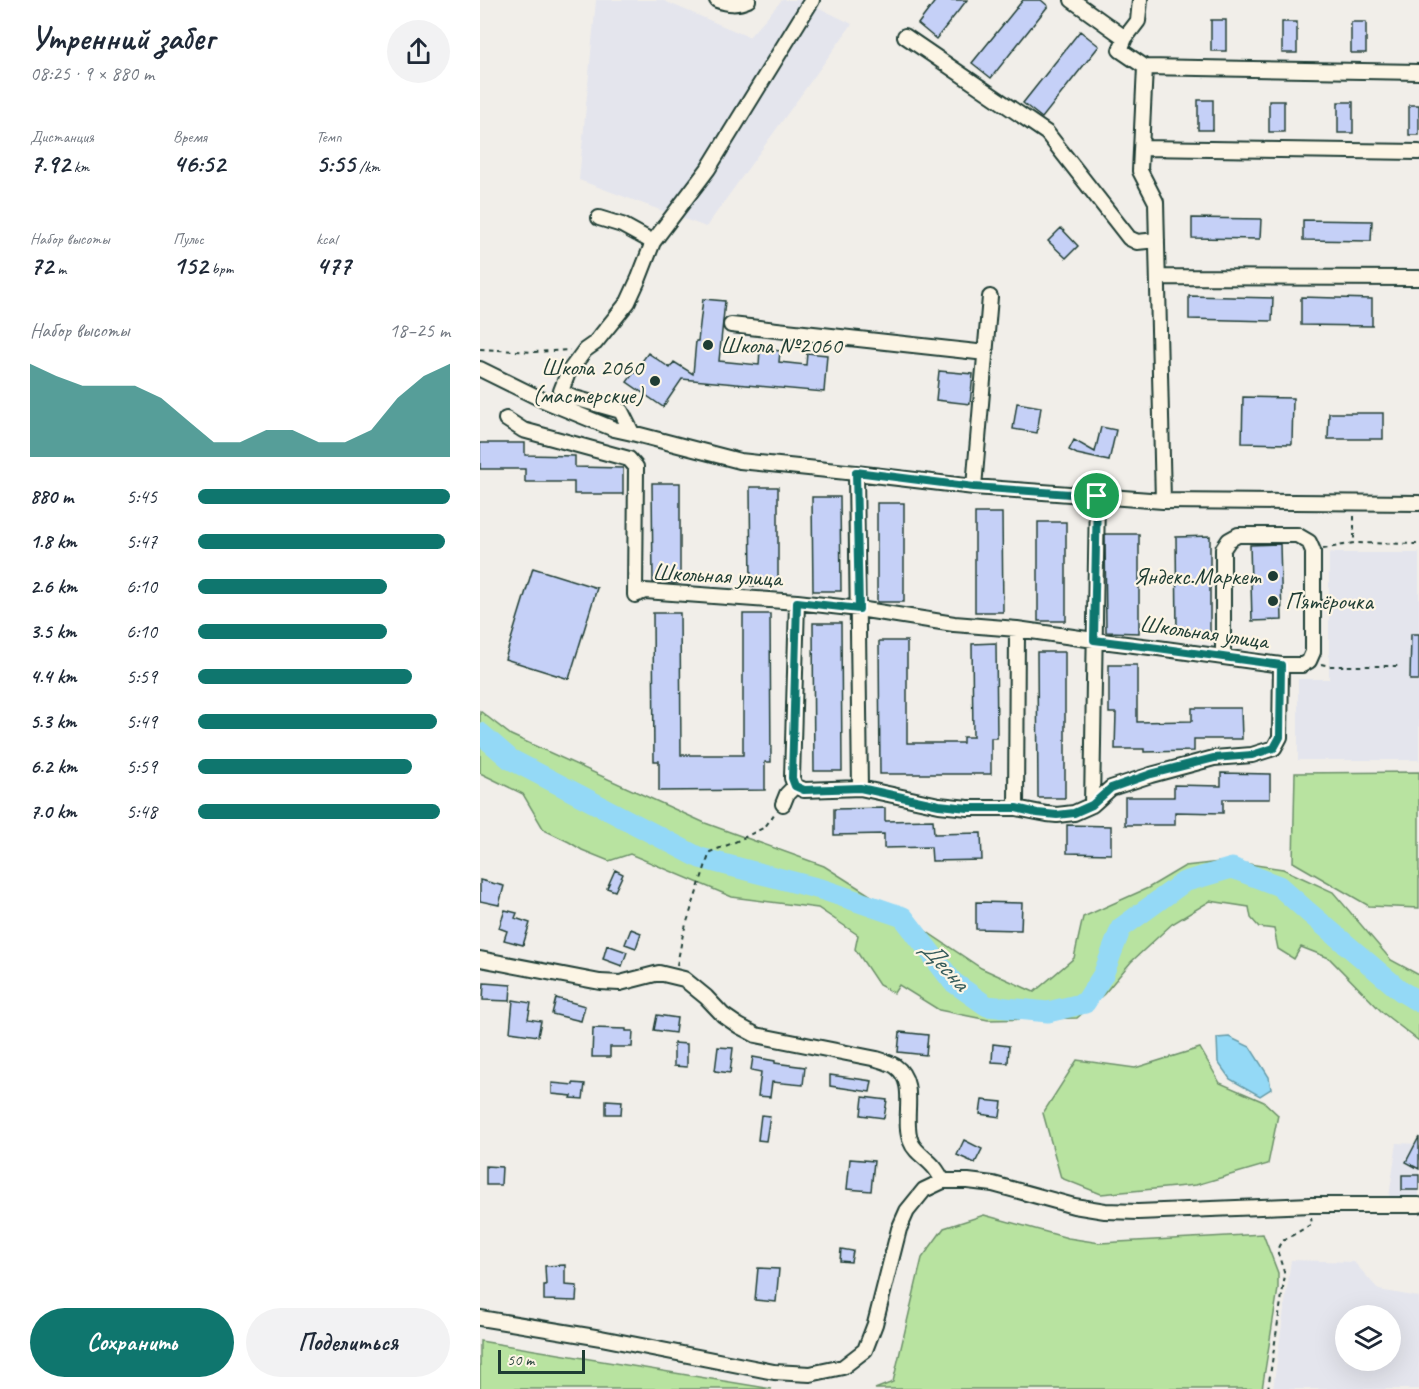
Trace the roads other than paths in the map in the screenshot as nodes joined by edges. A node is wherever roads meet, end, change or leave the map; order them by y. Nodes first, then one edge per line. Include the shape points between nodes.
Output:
1 (717, 0) edge
2 (748, 0) edge
3 (812, 0) edge
4 (1072, 0) edge
5 (1140, 0) edge
6 (905, 36) dead end
7 (1125, 38) junction
8 (1145, 67) junction
9 (1419, 72) edge
10 (1141, 148) junction
11 (1419, 152) edge
12 (599, 219) dead end
13 (1157, 240) junction
14 (653, 242) junction
15 (1158, 277) junction
16 (1419, 278) edge
17 (990, 297) dead end
18 (732, 325) dead end
19 (986, 352) junction
20 (480, 369) edge
21 (506, 419) dead end
22 (632, 433) junction
23 (856, 472) junction
24 (974, 487) junction
25 (1097, 496) junction
26 (1163, 501) junction
27 (1419, 503) edge
28 (797, 602) junction
29 (859, 609) junction
30 (1017, 629) junction
31 (1094, 640) junction
32 (1223, 656) junction
33 (1281, 665) junction
34 (795, 786) junction
35 (860, 788) junction
36 (783, 804) road end
37 (1092, 805) junction
38 (1016, 808) junction
39 (480, 959) edge
40 (943, 1181) junction
41 (1419, 1205) edge
42 (480, 1318) edge

1 - 2 street via 738,4
3 - 14 street via 708,169
4 - 7 street
5 - 7 street via 1138,21
6 - 13 street via 1047,133 1129,238 1137,242
7 - 8 street via 1120,50
8 - 9 street
8 - 10 street
10 - 11 street
10 - 13 street via 1140,171 1156,202
12 - 14 street via 622,225
13 - 15 street
14 - 22 street via 628,302 585,350 568,373 561,391 621,411
15 - 16 street
15 - 26 street
17 - 19 street
18 - 19 street
19 - 24 street
20 - 22 street via 543,400
21 - 28 street, Школьная улица via 523,430 629,459 636,467 634,595 645,591
22 - 23 street via 740,461
23 - 24 street
23 - 29 street
24 - 25 street
25 - 26 street
25 - 31 street
26 - 27 street
28 - 29 street, Школьная улица
28 - 34 street, Школьная улица via 792,778
29 - 30 street, Школьная улица via 945,623
29 - 35 street
30 - 31 street, Школьная улица
30 - 38 street
31 - 32 street, Школьная улица
31 - 37 street
32 - 33 street, Школьная улица
32 - 33 street via 1223,549 1238,536 1297,535 1309,542 1313,551 1313,652 1302,665
33 - 37 street, Школьная улица via 1280,737 1274,748 1151,774 1111,788
34 - 35 street, Школьная улица via 804,790
34 - 36 street
35 - 38 street, Школьная улица via 939,805
37 - 38 street, Школьная улица via 1057,815
39 - 40 street via 610,983 658,973 684,978 723,1015 756,1035 896,1066 906,1080 912,1145
40 - 41 street via 993,1184 1105,1211
40 - 42 street via 924,1190 907,1210 865,1350 843,1367 810,1374 774,1372

